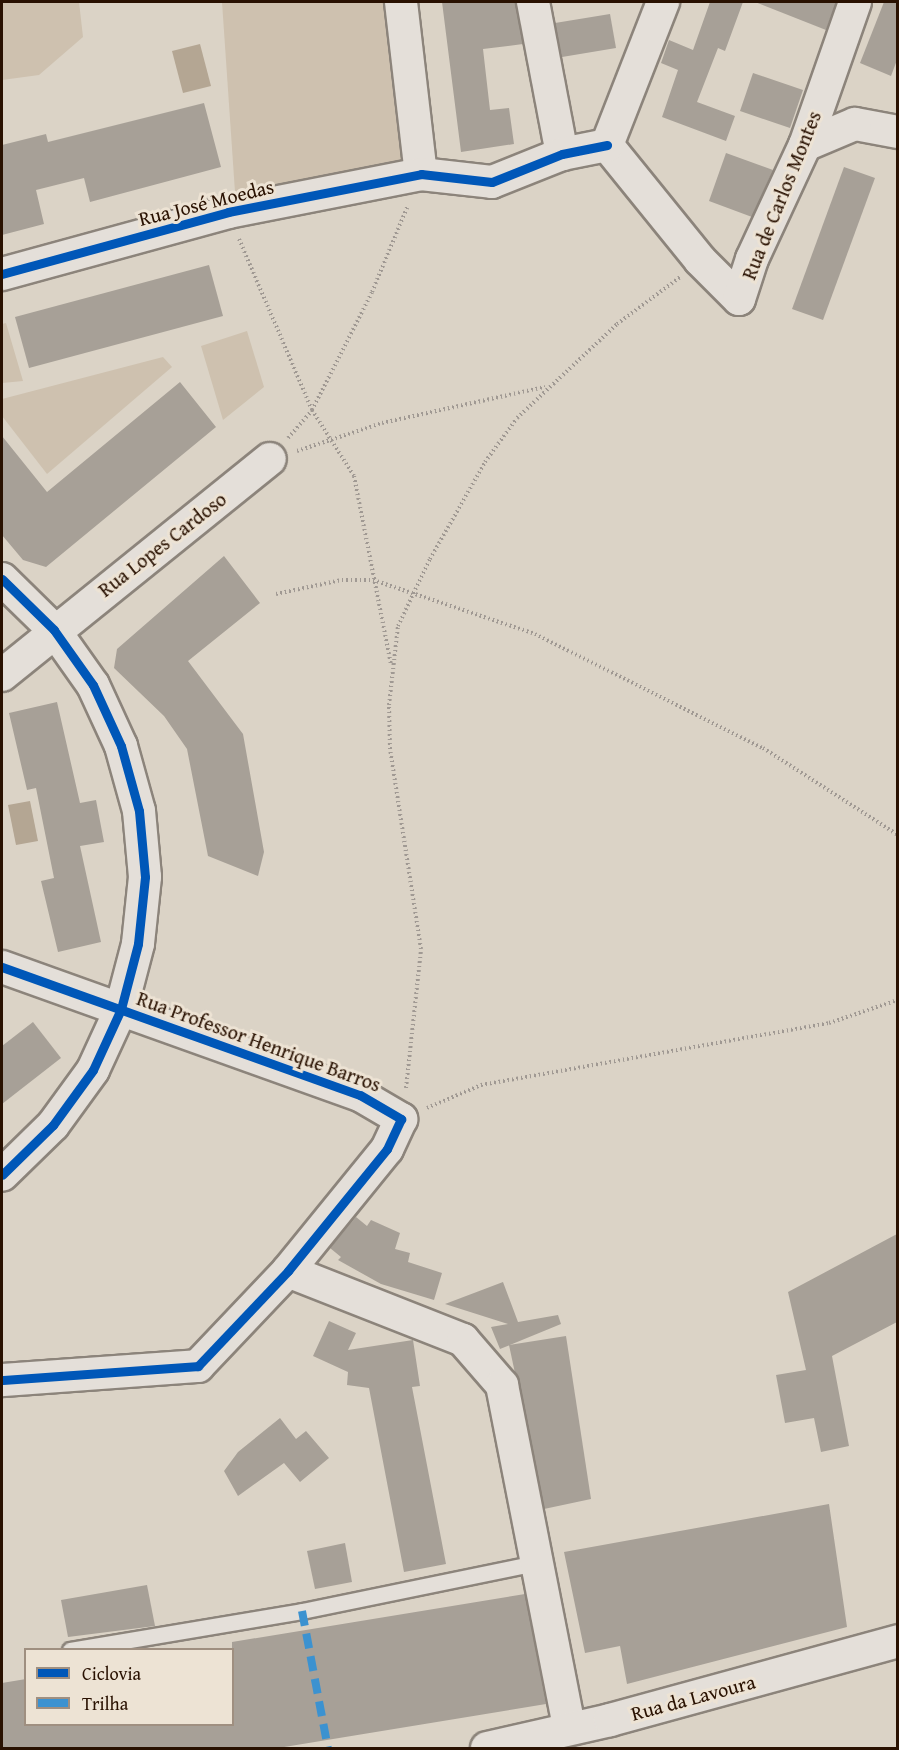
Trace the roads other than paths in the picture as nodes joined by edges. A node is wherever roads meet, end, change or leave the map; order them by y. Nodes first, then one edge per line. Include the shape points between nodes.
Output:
1 (401, 2) edge
2 (533, 2) edge
3 (663, 2) edge
4 (855, 2) edge
5 (826, 80) junction
6 (855, 124) junction
7 (897, 132) edge
8 (607, 145) junction
9 (805, 145) junction
10 (562, 154) junction
11 (421, 174) junction
12 (2, 274) edge
13 (270, 459) road end
14 (2, 579) edge
15 (54, 630) junction
16 (2, 675) edge
17 (2, 967) edge
18 (121, 1009) junction
19 (2, 1175) edge
20 (288, 1271) junction
21 (2, 1380) edge
22 (535, 1563) junction
23 (897, 1641) edge
24 (82, 1648) edge
25 (564, 1738) edge
26 (487, 1749) edge

1 - 11 street
2 - 10 street
3 - 8 street
4 - 5 street, Rua de Carlos Montes
5 - 6 street
5 - 9 street, Rua de Carlos Montes
6 - 7 street
6 - 9 street
8 - 9 street, Rua de Carlos Montes via 700,260 739,299 752,259
8 - 10 street, Rua José Moedas
10 - 11 street, Rua José Moedas via 492,182
11 - 12 street, Rua José Moedas via 228,212
13 - 15 street, Rua Lopes Cardoso
14 - 15 street
15 - 16 street, Rua Lopes Cardoso
15 - 18 street via 98,695 121,746 139,810 145,877 138,944
17 - 18 street, Rua Professor Henrique Barros
18 - 19 street via 93,1070 53,1125
18 - 20 street, Rua Professor Henrique Barros via 360,1095 401,1119 387,1149
20 - 21 street via 198,1366
20 - 22 street via 463,1340 502,1385
22 - 24 lane via 302,1611
22 - 25 street
23 - 25 street, Rua da Lavoura
25 - 26 street, Rua da Lavoura

